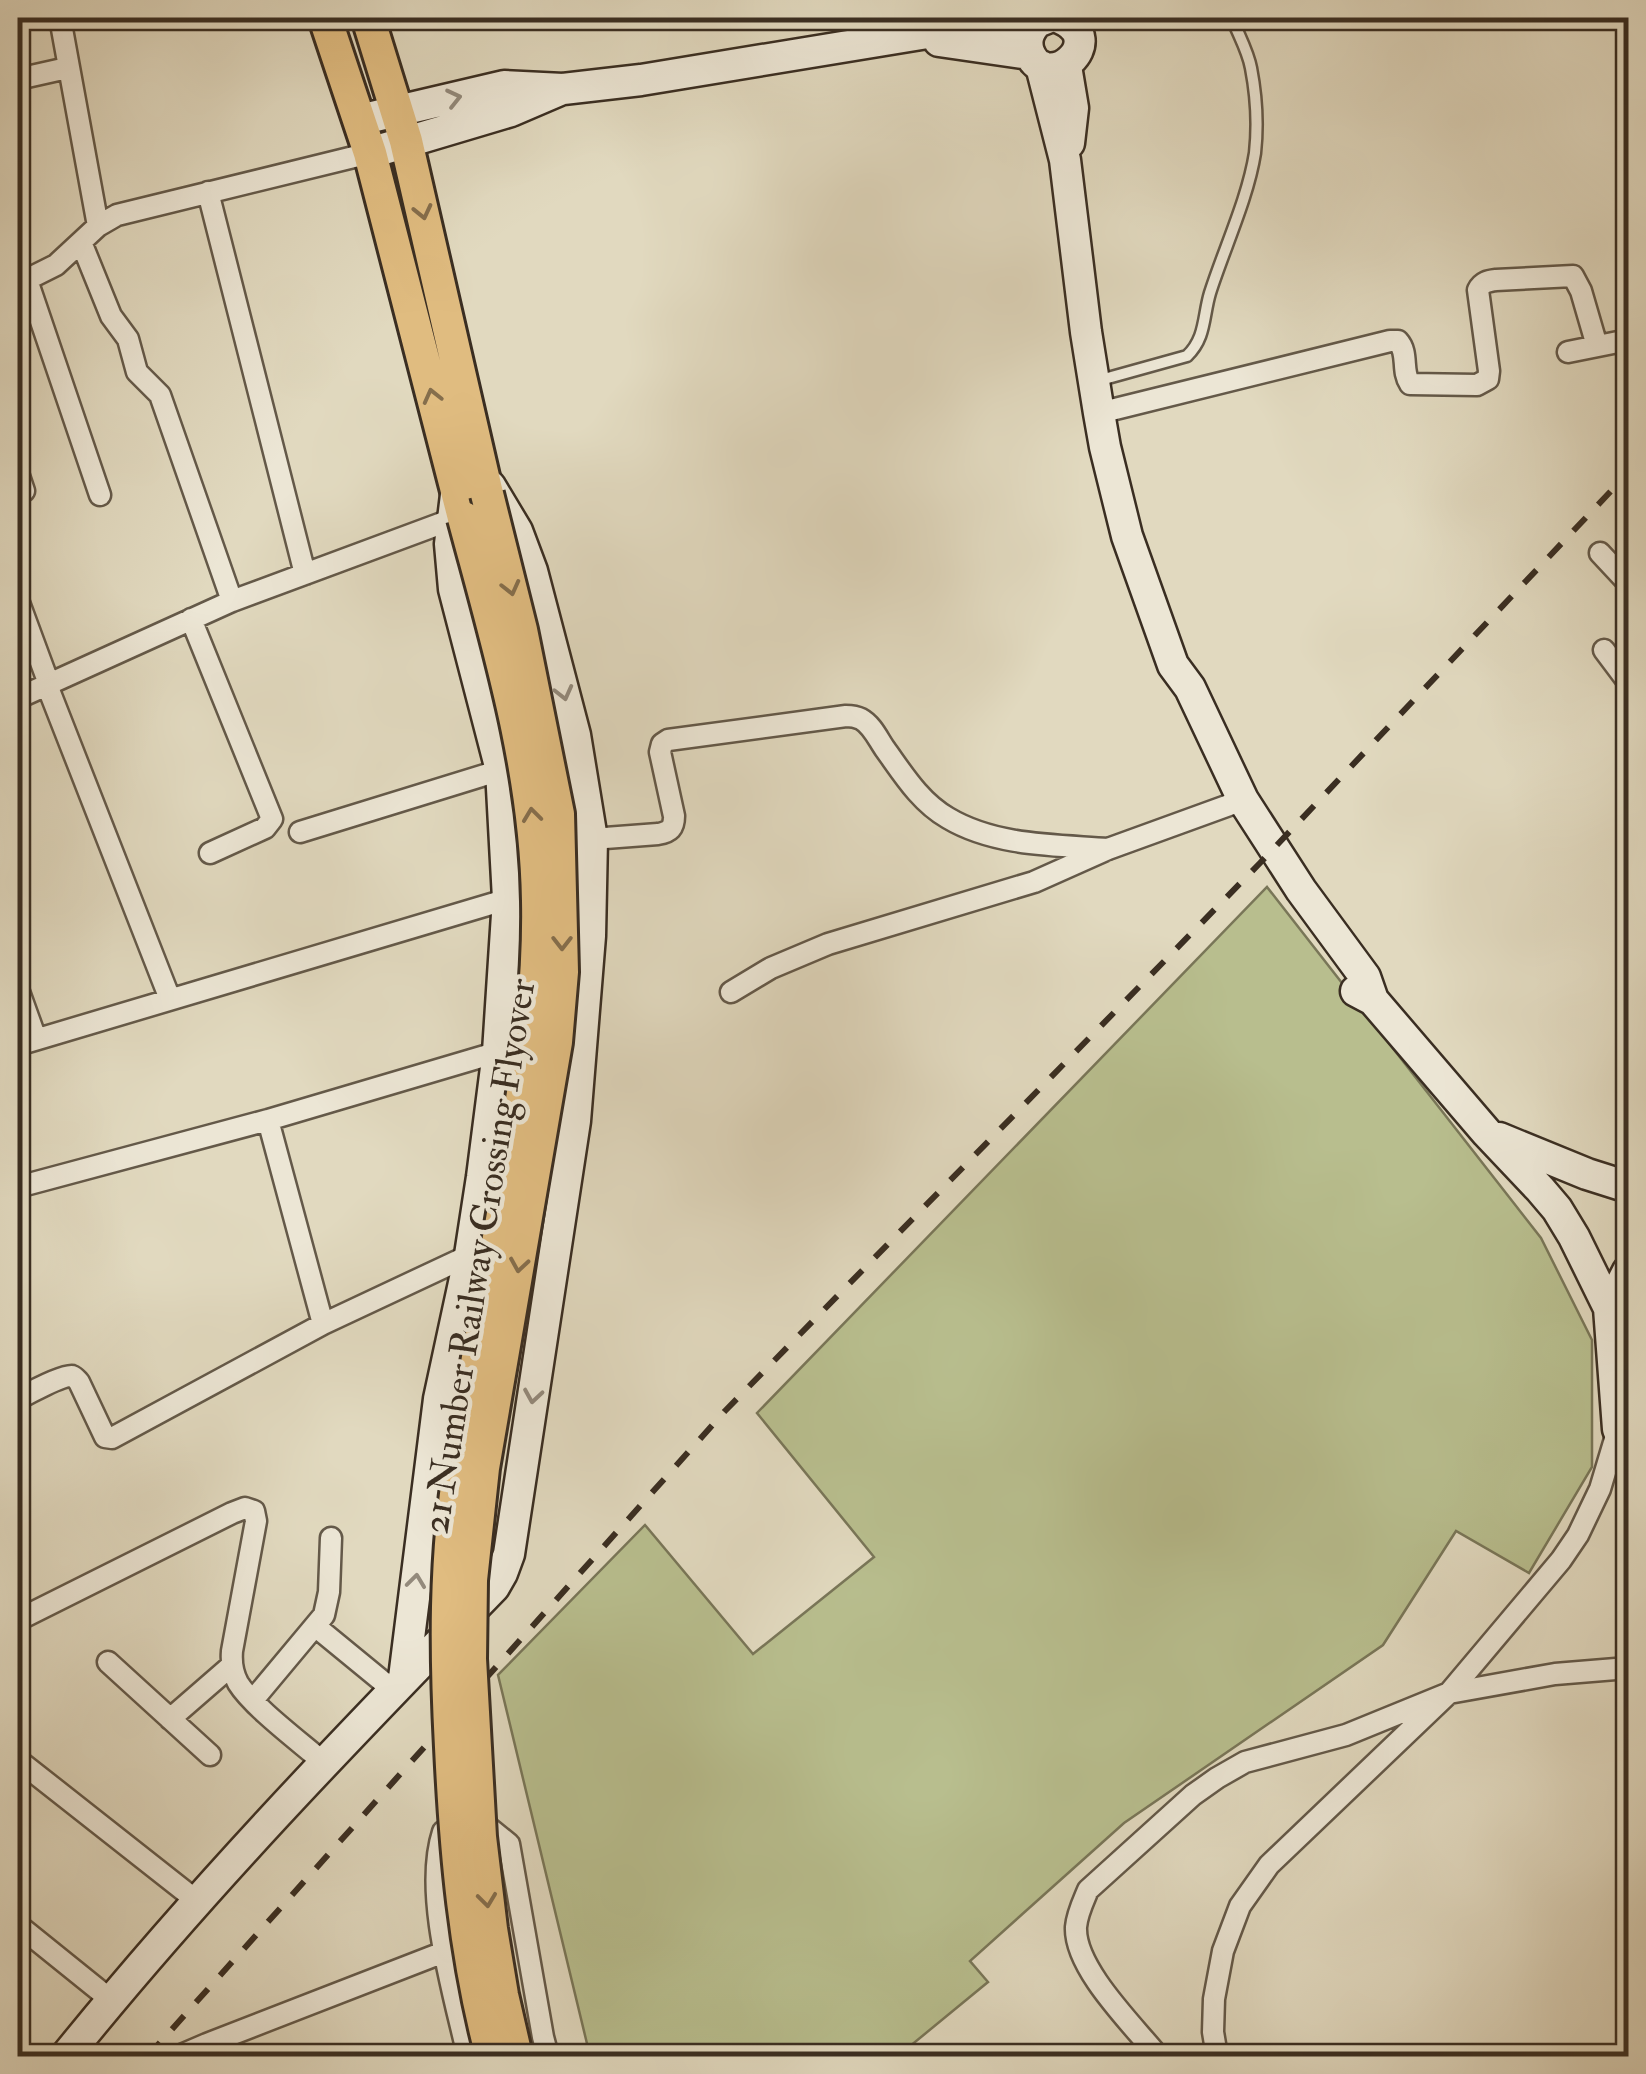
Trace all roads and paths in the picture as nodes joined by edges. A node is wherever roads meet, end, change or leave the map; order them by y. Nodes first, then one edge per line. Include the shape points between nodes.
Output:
1 (60, 18) edge
2 (325, 18) edge
3 (368, 18) edge
4 (1232, 18) edge
5 (1060, 21) edge
6 (910, 38) junction
7 (1046, 62) junction
8 (67, 68) junction
9 (18, 78) edge
10 (360, 120) junction
11 (402, 126) junction
12 (370, 154) junction
13 (208, 192) junction
14 (98, 226) junction
15 (82, 242) junction
16 (22, 282) edge
17 (1628, 340) edge
18 (1597, 346) junction
19 (1568, 352) dead end
20 (1095, 381) junction
21 (1099, 413) junction
22 (100, 495) dead end
23 (468, 498) junction
24 (1600, 553) dead end
25 (306, 574) junction
26 (1628, 582) edge
27 (18, 600) edge
28 (232, 602) junction
29 (192, 619) junction
30 (1604, 650) dead end
31 (1628, 682) edge
32 (47, 685) junction
33 (18, 698) edge
34 (501, 770) junction
35 (1234, 804) junction
36 (300, 832) dead end
37 (592, 839) junction
38 (1108, 849) junction
39 (210, 853) dead end
40 (508, 898) junction
41 (18, 989) edge
42 (731, 992) dead end
43 (170, 999) junction
44 (27, 1042) edge
45 (498, 1052) junction
46 (268, 1120) junction
47 (1487, 1133) junction
48 (18, 1187) edge
49 (1628, 1187) edge
50 (470, 1255) junction
51 (1628, 1271) edge
52 (1608, 1308) junction
53 (322, 1324) junction
54 (18, 1399) edge
55 (1624, 1441) edge
56 (331, 1538) dead end
57 (18, 1620) edge
58 (315, 1626) junction
59 (108, 1662) dead end
60 (231, 1666) junction
61 (1628, 1668) edge
62 (398, 1684) junction
63 (1449, 1693) junction
64 (253, 1700) junction
65 (170, 1719) junction
66 (210, 1755) dead end
67 (18, 1760) edge
68 (323, 1762) junction
69 (197, 1901) junction
70 (18, 1924) edge
71 (444, 1952) junction
72 (112, 2000) junction
73 (536, 2050) edge
74 (66, 2056) edge
75 (180, 2056) edge
76 (469, 2056) edge
77 (492, 2056) edge
78 (1158, 2056) edge
79 (1218, 2056) edge

1 - 8 street
2 - 10 main road
3 - 11 main road
4 - 20 lane via 1251,66 1255,154 1202,336 1187,356
5 - 6 street via 970,26
5 - 7 street via 1028,38
5 - 7 street via 1079,38 1077,54
6 - 7 street
11 -> 6 street via 504,86 563,89 642,80
7 - 20 street via 1073,121 1065,160
8 - 9 street
8 - 14 street
10 - 11 street
10 - 12 main road
11 - 12 street
11 -> 23 main road
12 - 13 street
23 -> 12 main road
13 - 14 street via 117,214
13 - 25 street
14 - 15 street
15 - 16 street
15 - 28 street via 137,372 160,395
16 - 22 street
17 - 18 street
18 - 19 street
18 - 21 street via 1573,276 1496,280 1478,290 1489,371 1478,385 1410,384 1402,346 1390,341
20 - 21 street
21 - 35 street via 1127,536 1174,666 1176,697
23 - 25 street
23 - 34 street via 450,544 454,588
23 -> 37 street via 517,531 532,571 575,735
23 -> 73 main road, 21 Number Railway Crossing Flyover, bridge via 521,630 558,814 562,972 556,1042 483,1468 471,1580 480,1837 491,1930 502,1995
77 -> 23 main road, 21 Number Railway Crossing Flyover, bridge via 456,1858 446,1602 460,1469 523,1100 538,902 523,749
24 - 26 street
25 - 28 street
27 - 32 street
28 - 29 street
29 - 32 street
29 - 39 street via 272,818 265,828
30 - 31 street
32 - 33 street
32 - 43 street
34 - 36 street
34 - 40 street
35 - 38 street
35 - 47 street via 1351,986 1373,1000
37 - 38 street via 658,834 674,825 660,752 668,740 846,716 868,725 909,783 949,819 1022,842
37 -> 62 street via 590,936 508,1554 494,1587
38 - 42 street via 1034,882 828,944
40 - 43 street
40 - 45 street
41 - 44 street
43 - 44 street
45 - 46 street
45 - 50 street via 498,1109
46 - 48 street
46 - 53 street
47 - 49 street
47 - 52 street via 1557,1210
50 - 53 street
62 -> 50 street via 439,1399
51 - 52 street
52 - 55 street
53 - 54 street via 112,1438 74,1377
55 - 63 street via 1561,1560
56 - 58 street via 329,1592
57 - 60 street via 245,1508 256,1521
58 - 62 street
58 - 64 street
59 - 65 street
60 - 64 street
60 - 65 street
61 - 63 street
62 - 68 street
63 - 78 street via 1346,1735 1245,1762 1193,1795 1088,1890 1076,1929 1080,1952
63 - 79 street via 1270,1865 1240,1906 1214,2000
64 - 68 street
65 - 66 street
67 - 69 street
68 - 69 street
69 - 72 street
70 - 72 street
71 - 73 street via 437,1849 443,1832 488,1827 509,1844
71 - 75 street
71 - 76 street
72 - 74 street
73 - 76 street via 519,2018 492,2016 474,2037

